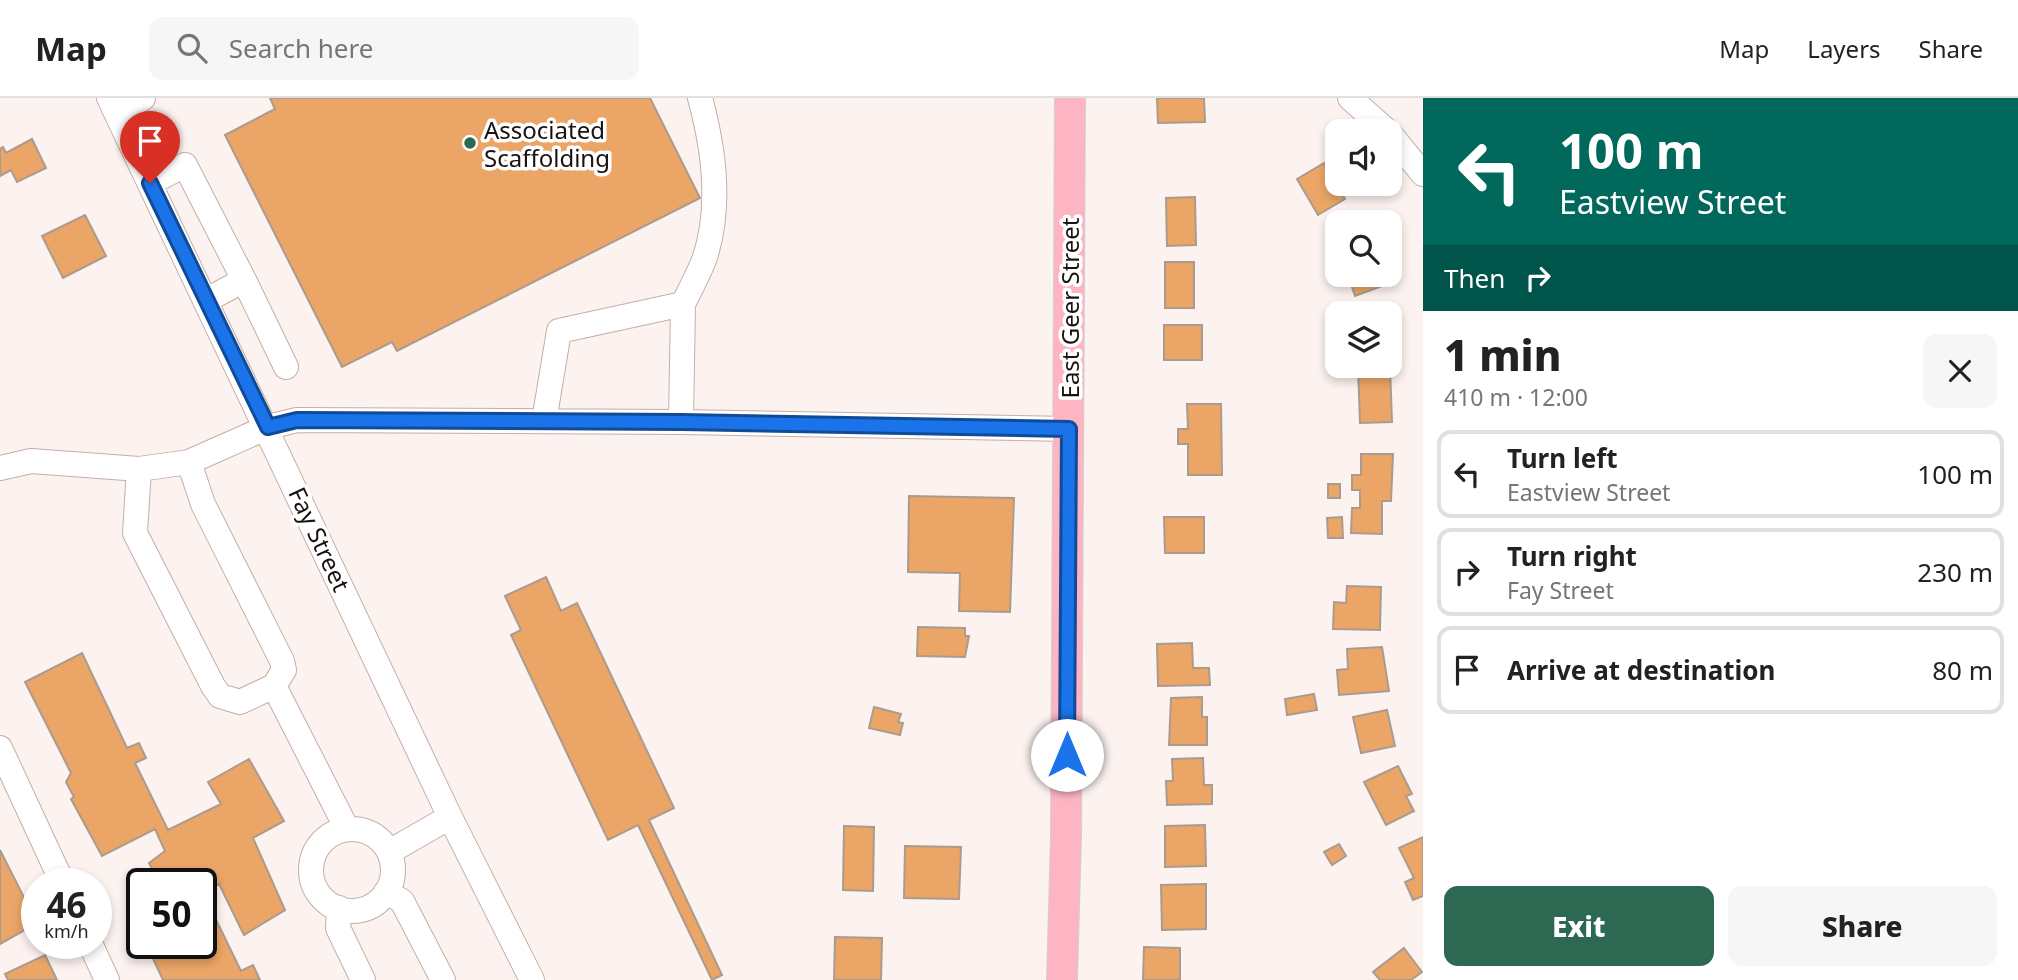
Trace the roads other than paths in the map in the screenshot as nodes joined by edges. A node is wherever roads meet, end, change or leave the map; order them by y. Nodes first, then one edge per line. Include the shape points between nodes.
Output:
1 (143, 98) edge
2 (700, 98) edge
3 (1070, 98) edge
4 (1350, 98) edge
5 (113, 106) edge
6 (1373, 119) edge
7 (1402, 149) edge
8 (1423, 174) edge
9 (150, 183) junction
10 (244, 280) junction
11 (205, 301) junction
12 (683, 304) junction
13 (286, 367) dead end
14 (544, 421) junction
15 (681, 422) junction
16 (268, 427) junction
17 (1069, 429) junction
18 (189, 462) junction
19 (0, 468) edge
20 (139, 469) junction
21 (274, 686) junction
22 (0, 748) edge
23 (450, 817) junction
24 (347, 829) junction
25 (389, 852) junction
26 (56, 868) edge
27 (386, 892) junction
28 (339, 908) junction
29 (97, 959) edge
30 (107, 980) edge
31 (363, 980) edge
32 (443, 980) edge
33 (532, 980) edge
34 (1062, 980) edge

1 - 5 street
2 - 12 street via 711,141 714,202 704,258
3 - 17 main road, East Geer Street
4 - 6 street
5 - 9 street, Fay Street
7 - 8 street
9 - 10 street via 185,165
9 - 11 street, Fay Street
10 - 11 street
10 - 13 street
11 - 16 street, Fay Street
12 - 14 street via 559,331
12 - 15 street
14 - 15 street
14 - 16 street via 297,420
15 - 17 street
16 - 18 street
16 - 23 street, Fay Street
17 - 34 main road, East Geer Street
18 - 20 street
18 - 21 street via 203,504 282,661 284,670
19 - 20 street via 31,461
20 - 21 street via 135,533 213,686 220,696 240,702
21 - 24 street
22 - 26 street
23 - 25 street
23 - 33 street, Fay Street
24 - 25 street via 367,831
24 - 28 street via 321,843 311,868 322,897
25 - 27 street via 393,874
27 - 28 street via 367,908
27 - 32 street via 402,901
28 - 31 street via 338,928
29 - 30 street

